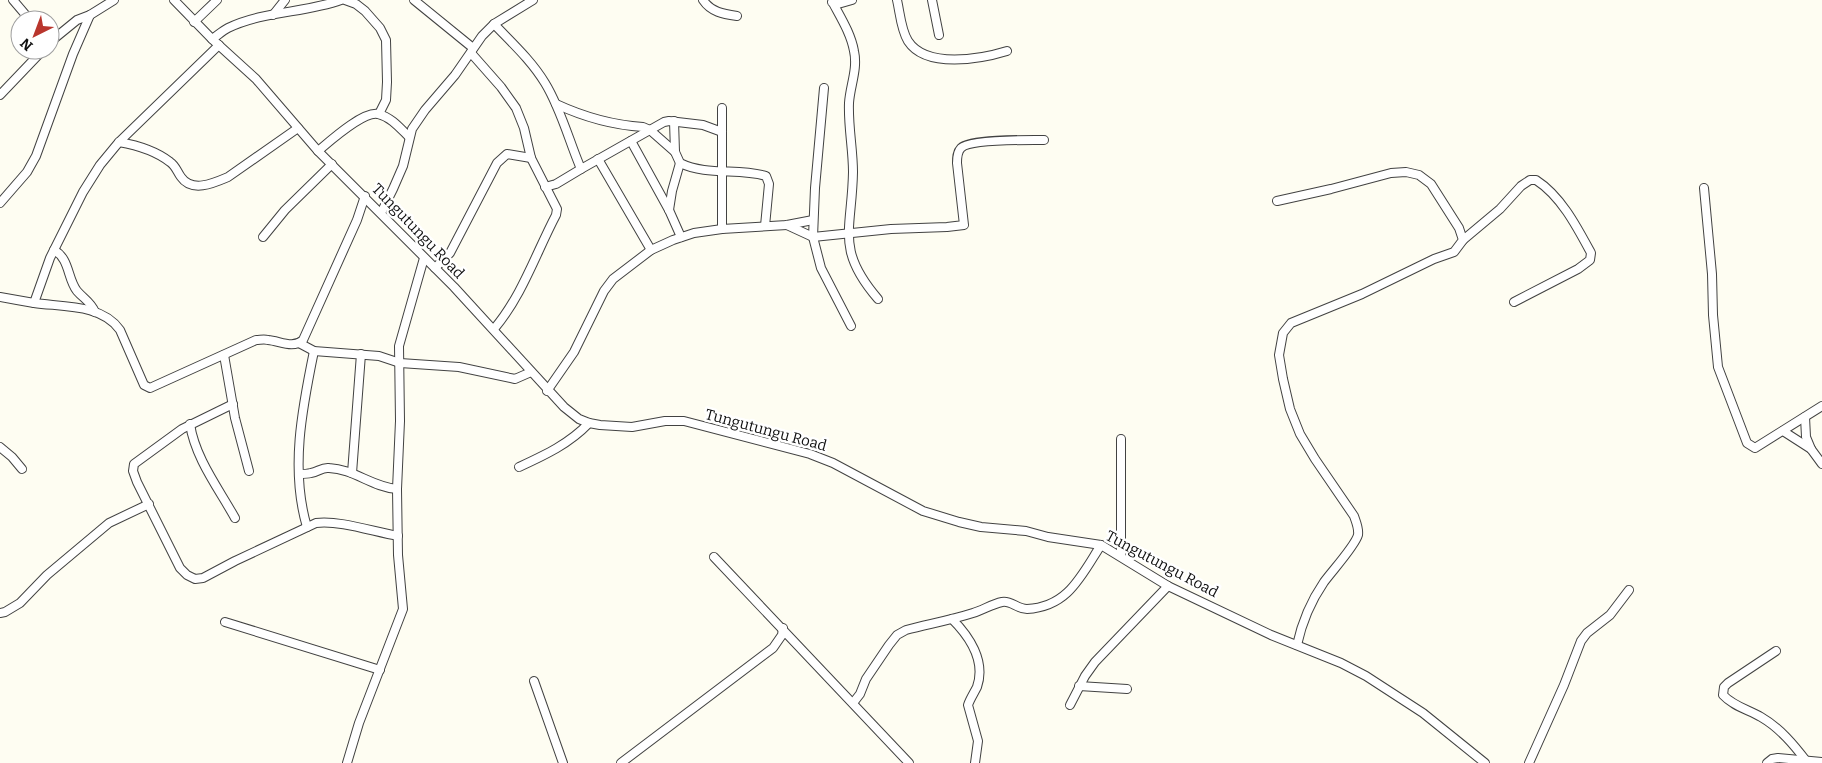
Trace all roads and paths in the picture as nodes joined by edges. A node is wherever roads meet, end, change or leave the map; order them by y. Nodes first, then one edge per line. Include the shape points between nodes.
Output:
1 (13, 0) edge
2 (114, 0) edge
3 (174, 0) edge
4 (217, 0) edge
5 (285, 0) edge
6 (343, 0) edge
7 (414, 0) edge
8 (533, 0) edge
9 (703, 0) edge
10 (852, 0) edge
11 (897, 0) edge
12 (932, 0) edge
13 (832, 1) edge
14 (101, 3) edge
15 (22, 10) edge
16 (90, 15) junction
17 (273, 15) junction
18 (736, 16) dead end
19 (194, 22) junction
20 (494, 24) junction
21 (60, 34) edge
22 (939, 35) dead end
23 (215, 42) junction
24 (472, 51) junction
25 (1007, 51) dead end
26 (33, 60) edge
27 (824, 88) dead end
28 (0, 95) edge
29 (556, 104) junction
30 (722, 108) dead end
31 (380, 114) junction
32 (674, 121) junction
33 (298, 128) junction
34 (650, 130) junction
35 (722, 132) junction
36 (409, 137) junction
37 (1044, 140) dead end
38 (630, 141) junction
39 (119, 142) junction
40 (318, 151) junction
41 (674, 152) junction
42 (531, 158) junction
43 (598, 159) junction
44 (680, 163) junction
45 (332, 164) junction
46 (581, 169) junction
47 (722, 172) junction
48 (545, 187) junction
49 (1704, 188) dead end
50 (365, 196) junction
51 (1277, 200) dead end
52 (0, 203) edge
53 (669, 210) junction
54 (380, 213) junction
55 (813, 220) junction
56 (765, 226) junction
57 (787, 226) junction
58 (722, 229) junction
59 (848, 234) junction
60 (681, 237) junction
61 (813, 237) junction
62 (263, 238) dead end
63 (1463, 240) junction
64 (54, 250) junction
65 (651, 250) junction
66 (424, 258) junction
67 (435, 268) junction
68 (0, 297) edge
69 (878, 300) dead end
70 (1514, 302) dead end
71 (34, 303) junction
72 (95, 312) junction
73 (851, 326) dead end
74 (494, 329) junction
75 (299, 343) junction
76 (314, 351) junction
77 (361, 354) junction
78 (224, 355) junction
79 (400, 363) junction
80 (531, 372) junction
81 (547, 391) junction
82 (233, 404) junction
83 (1822, 406) edge
84 (1804, 417) junction
85 (589, 423) junction
86 (190, 424) junction
87 (1783, 431) junction
88 (1121, 439) dead end
89 (0, 448) edge
90 (1811, 449) junction
91 (1822, 464) edge
92 (519, 467) dead end
93 (22, 469) dead end
94 (250, 471) dead end
95 (352, 473) junction
96 (299, 474) junction
97 (397, 489) junction
98 (149, 504) junction
99 (235, 518) dead end
100 (306, 527) junction
101 (398, 536) junction
102 (1101, 545) junction
103 (1121, 556) junction
104 (714, 557) dead end
105 (1168, 586) junction
106 (1629, 590) dead end
107 (0, 614) edge
108 (952, 619) junction
109 (225, 622) dead end
110 (783, 628) junction
111 (1297, 645) junction
112 (1776, 652) dead end
113 (380, 670) junction
114 (534, 681) dead end
115 (1079, 686) junction
116 (1127, 689) dead end
117 (853, 703) junction
118 (1070, 705) dead end
119 (1788, 761) edge
120 (1807, 762) junction
121 (1822, 762) edge
122 (347, 763) edge
123 (563, 763) edge
124 (621, 763) edge
125 (909, 763) edge
126 (975, 763) edge
127 (1485, 763) edge
128 (1529, 763) edge
129 (1767, 763) edge

1 - 15 street
2 - 14 street
3 - 19 street, Tungutungu Road
4 - 19 street
5 - 17 street
6 - 17 street
6 - 31 street via 364,11 386,40 386,100
7 - 24 street
8 - 20 street
9 - 18 street via 712,10
10 - 13 street via 838,4
11 - 25 street via 907,39 920,52 951,60
12 - 22 street
13 - 59 street via 855,53 849,105 853,173
14 - 16 street
16 - 21 street via 77,20
16 - 52 street via 72,54 36,156 27,172
17 - 23 street via 227,29
19 - 23 street, Tungutungu Road
20 - 24 street
20 - 29 street via 526,57
23 - 33 street, Tungutungu Road via 256,79
23 - 39 street
24 - 36 street via 425,110
24 - 42 street via 516,108
26 - 28 street
27 - 55 street
29 - 34 street via 596,119
29 - 46 street
30 - 35 street
31 - 36 street
31 - 40 street via 362,118
32 - 34 street via 664,122
32 - 35 street via 703,125
32 - 41 street
33 - 39 street via 228,177 200,186 182,179 176,167 165,158
33 - 40 street, Tungutungu Road
34 - 38 street
34 - 41 street
35 - 47 street
36 - 54 street via 402,166
37 - 59 street via 991,141 968,144 960,149 957,163 964,225
38 - 43 street
38 - 53 street
39 - 64 street via 83,192
40 - 45 street, Tungutungu Road
41 - 44 street
42 - 48 street
42 - 67 street via 507,154 497,163 450,253
43 - 46 street
43 - 65 street
44 - 47 street
44 - 53 street
45 - 50 street, Tungutungu Road
45 - 62 street via 285,210
46 - 48 street
47 - 56 street via 766,176 769,184
47 - 58 street
48 - 74 street via 556,203 556,215 516,297
49 - 87 street via 1718,367 1748,443 1755,448
50 - 54 street, Tungutungu Road
50 - 75 street
51 - 63 street via 1406,172 1419,175 1431,184
53 - 60 street
54 - 66 street, Tungutungu Road
55 - 57 street
55 - 61 street
56 - 57 street
56 - 58 street
57 - 61 street
58 - 60 street
59 - 61 street
59 - 69 street via 851,257
60 - 65 street
61 - 73 street via 821,268
63 - 70 street via 1530,180 1536,180 1553,195 1591,253 1590,260
63 - 111 street via 1454,252 1291,323 1283,333 1279,355 1290,409 1300,434 1350,510 1358,535 1312,602
64 - 71 street
64 - 72 street via 63,257 77,291 90,302
65 - 81 street via 613,279 604,291 574,352
66 - 67 street, Tungutungu Road
66 - 79 street via 403,327
67 - 74 street, Tungutungu Road
68 - 71 street
71 - 72 street
72 - 78 street via 115,323 120,330 147,388
74 - 80 street, Tungutungu Road
75 - 76 street
75 - 78 street via 256,340
76 - 77 street
76 - 96 street via 298,451
77 - 79 street
77 - 95 street
78 - 82 street
79 - 80 street via 459,367 515,379
79 - 97 street
80 - 81 street, Tungutungu Road
81 - 85 street, Tungutungu Road
82 - 86 street
82 - 94 street
83 - 84 street
84 - 87 street
84 - 90 street
85 - 92 street via 565,444
85 - 102 street, Tungutungu Road via 632,427 674,420 684,422 810,454 923,511 960,522
86 - 98 street via 134,464 137,482
86 - 99 street via 201,456
87 - 90 street
88 - 103 street
89 - 93 street
90 - 91 street
95 - 96 street via 327,467
95 - 97 street via 378,486
96 - 100 street
97 - 101 street
98 - 100 street via 180,568 195,579
98 - 107 street via 109,523 47,575 20,603
100 - 101 street via 324,522
101 - 113 street via 402,609
102 - 103 street, Tungutungu Road
102 - 108 street via 1074,586 1057,601 1040,608 1020,609 1005,601
103 - 105 street, Tungutungu Road
104 - 110 street
105 - 111 street, Tungutungu Road
105 - 115 street via 1100,657
106 - 128 street via 1610,615 1581,641
108 - 117 street via 897,635
108 - 126 street via 970,639 977,656 977,686 968,705 978,741
109 - 113 street
110 - 117 street
110 - 124 street via 773,648
111 - 127 street, Tungutungu Road via 1366,676 1423,713
112 - 120 street via 1728,682 1723,696 1772,724
113 - 122 street
114 - 123 street
115 - 116 street
115 - 118 street
117 - 125 street
119 - 120 street
119 - 129 street via 1772,759
120 - 121 street

